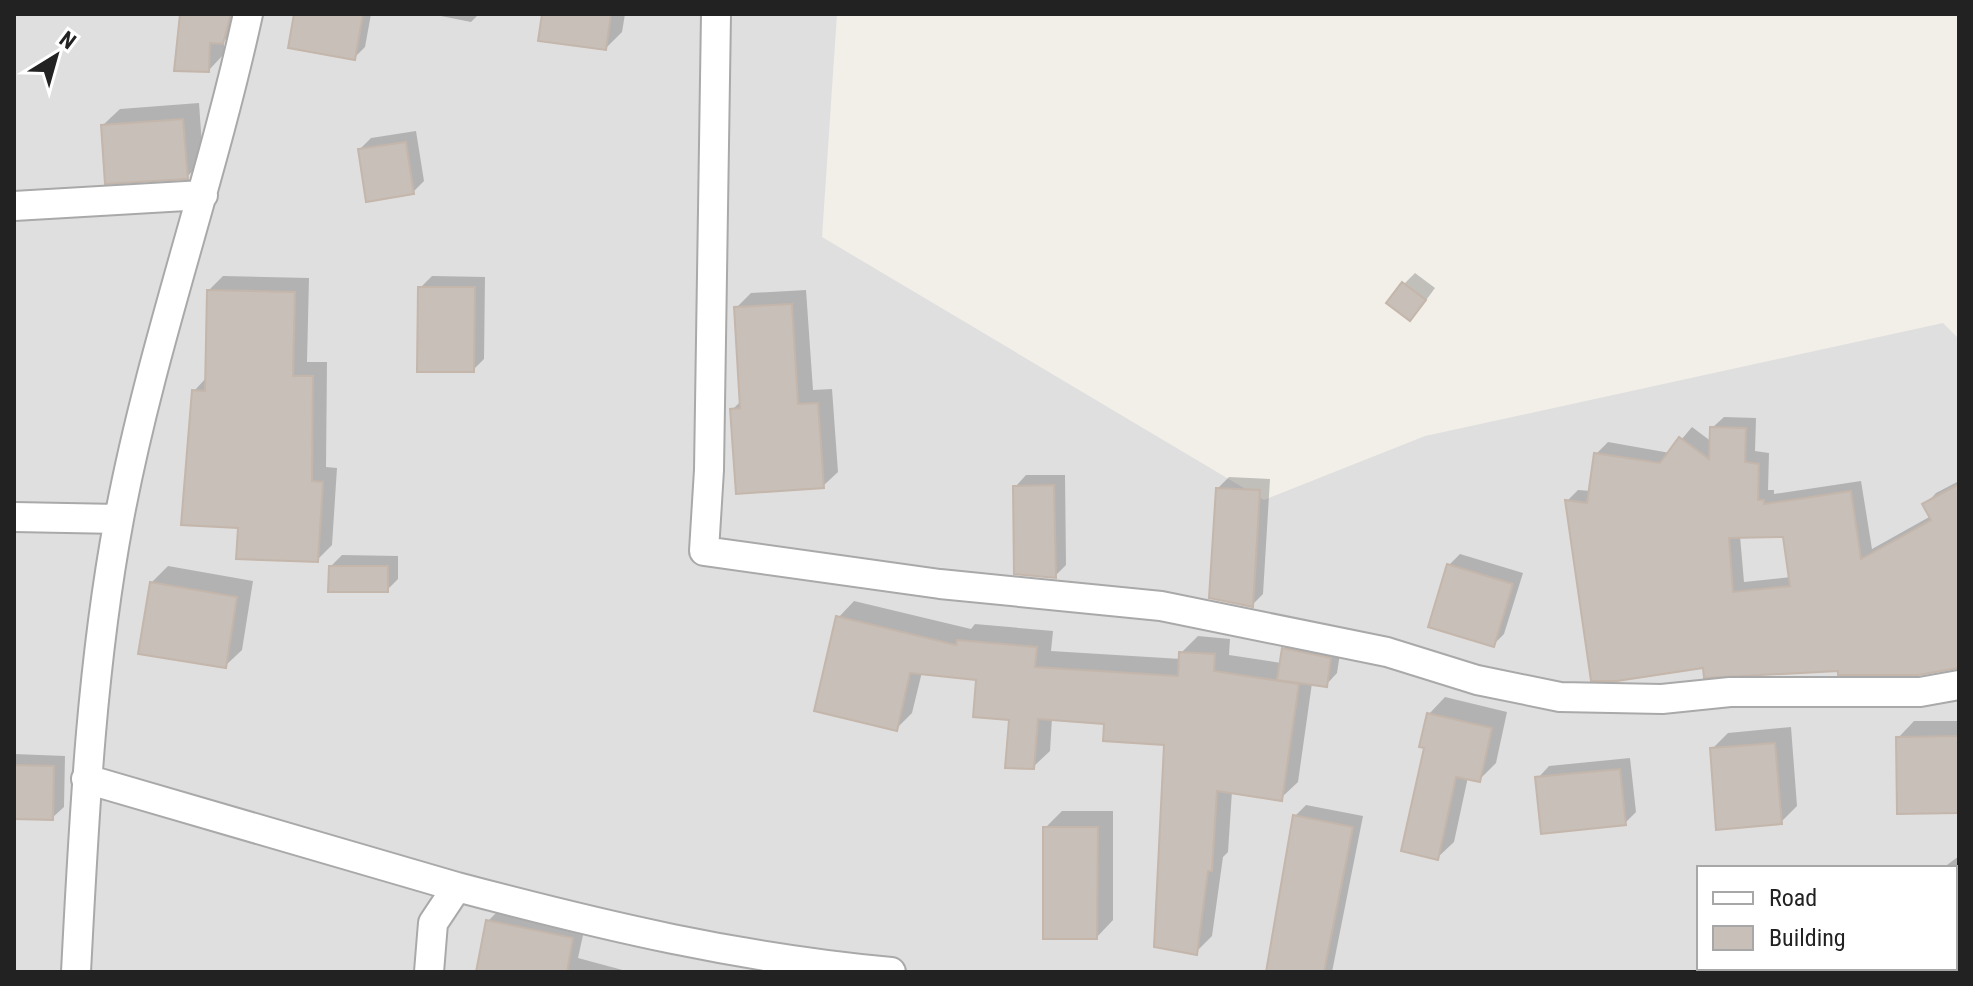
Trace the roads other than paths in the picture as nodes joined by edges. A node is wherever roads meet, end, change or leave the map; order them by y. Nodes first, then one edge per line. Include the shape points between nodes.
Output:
1 (248, 14) edge
2 (716, 14) edge
3 (203, 195) junction
4 (14, 206) edge
5 (14, 517) edge
6 (119, 519) junction
7 (1959, 685) edge
8 (86, 779) junction
9 (457, 887) junction
10 (76, 972) edge
11 (429, 972) edge
12 (889, 972) edge

1 - 3 street
2 - 7 street via 704,551 940,584 1161,606 1387,652 1477,680 1560,697 1920,692
3 - 4 street
3 - 6 street via 152,374
5 - 6 street
6 - 8 street
8 - 9 street
8 - 10 street
9 - 11 street via 433,923
9 - 12 street via 714,950

